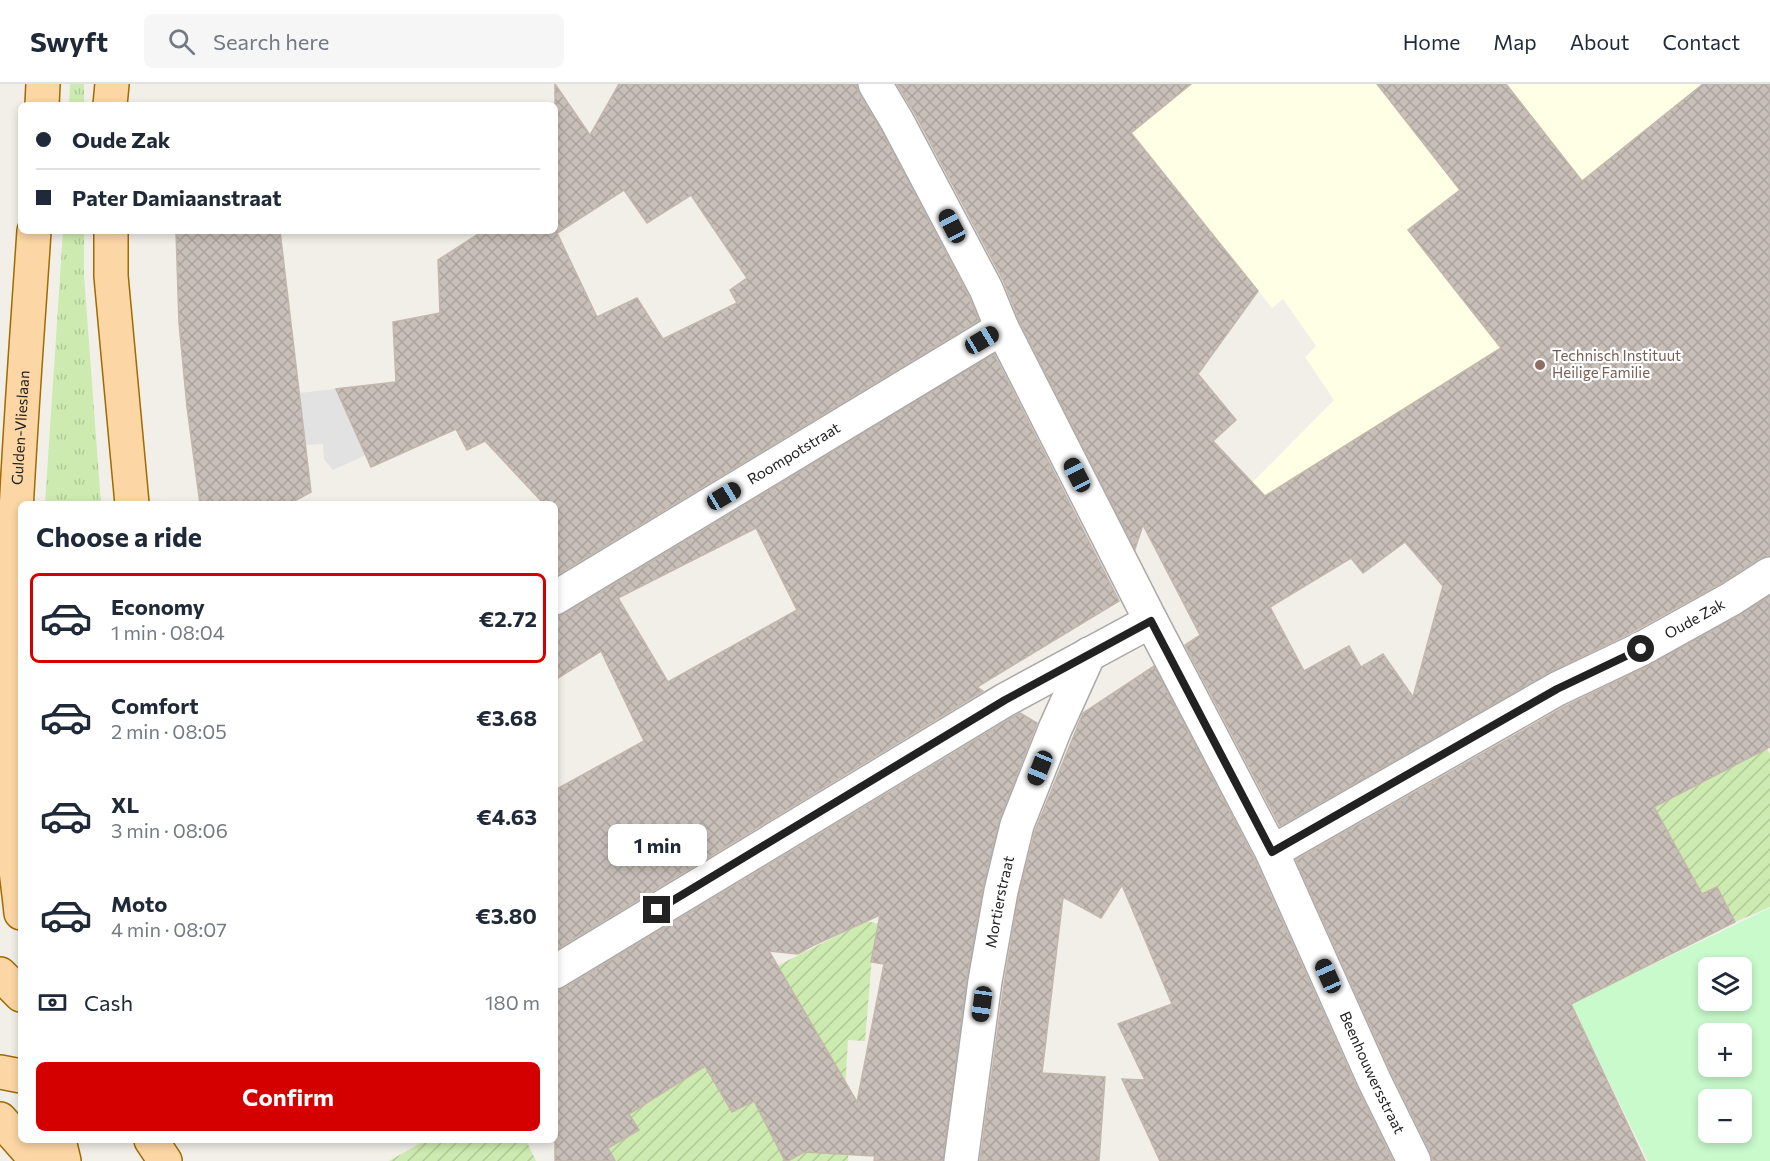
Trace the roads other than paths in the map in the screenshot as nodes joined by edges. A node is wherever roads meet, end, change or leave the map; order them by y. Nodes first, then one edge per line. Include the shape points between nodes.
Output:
1 (44, 84) edge
2 (112, 84) edge
3 (875, 84) edge
4 (42, 102) edge
5 (110, 102) edge
6 (34, 234) edge
7 (111, 234) edge
8 (1002, 328) junction
9 (132, 501) edge
10 (6, 567) edge
11 (1770, 574) edge
12 (558, 596) edge
13 (1151, 621) junction
14 (1089, 654) junction
15 (1272, 852) junction
16 (18, 878) edge
17 (558, 970) edge
18 (0, 974) edge
19 (18, 992) edge
20 (0, 1072) edge
21 (18, 1075) edge
22 (0, 1119) edge
23 (18, 1139) edge
24 (21, 1143) edge
25 (61, 1143) edge
26 (153, 1143) edge
27 (37, 1161) edge
28 (64, 1161) edge
29 (165, 1161) edge
30 (961, 1161) edge
31 (1414, 1161) edge

1 - 4 main road
2 - 5 main road
3 - 8 street, Beenhouwersstraat via 986,289
6 - 10 main road, Gulden-Vlieslaan
7 - 9 main road via 111,276
8 - 12 street, Roompotstraat
8 - 13 street, Beenhouwersstraat
10 - 16 main road, Gulden-Vlieslaan via 12,807
11 - 15 street, Oude Zak via 1641,649 1557,689
13 - 14 street
13 - 15 street, Beenhouwersstraat
14 - 17 street via 1005,700
14 - 30 street, Mortierstraat via 1017,825 985,981
15 - 31 street, Beenhouwersstraat
18 - 19 main road
20 - 21 main road
22 - 23 main road
24 - 27 main road
25 - 28 main road
26 - 29 main road

